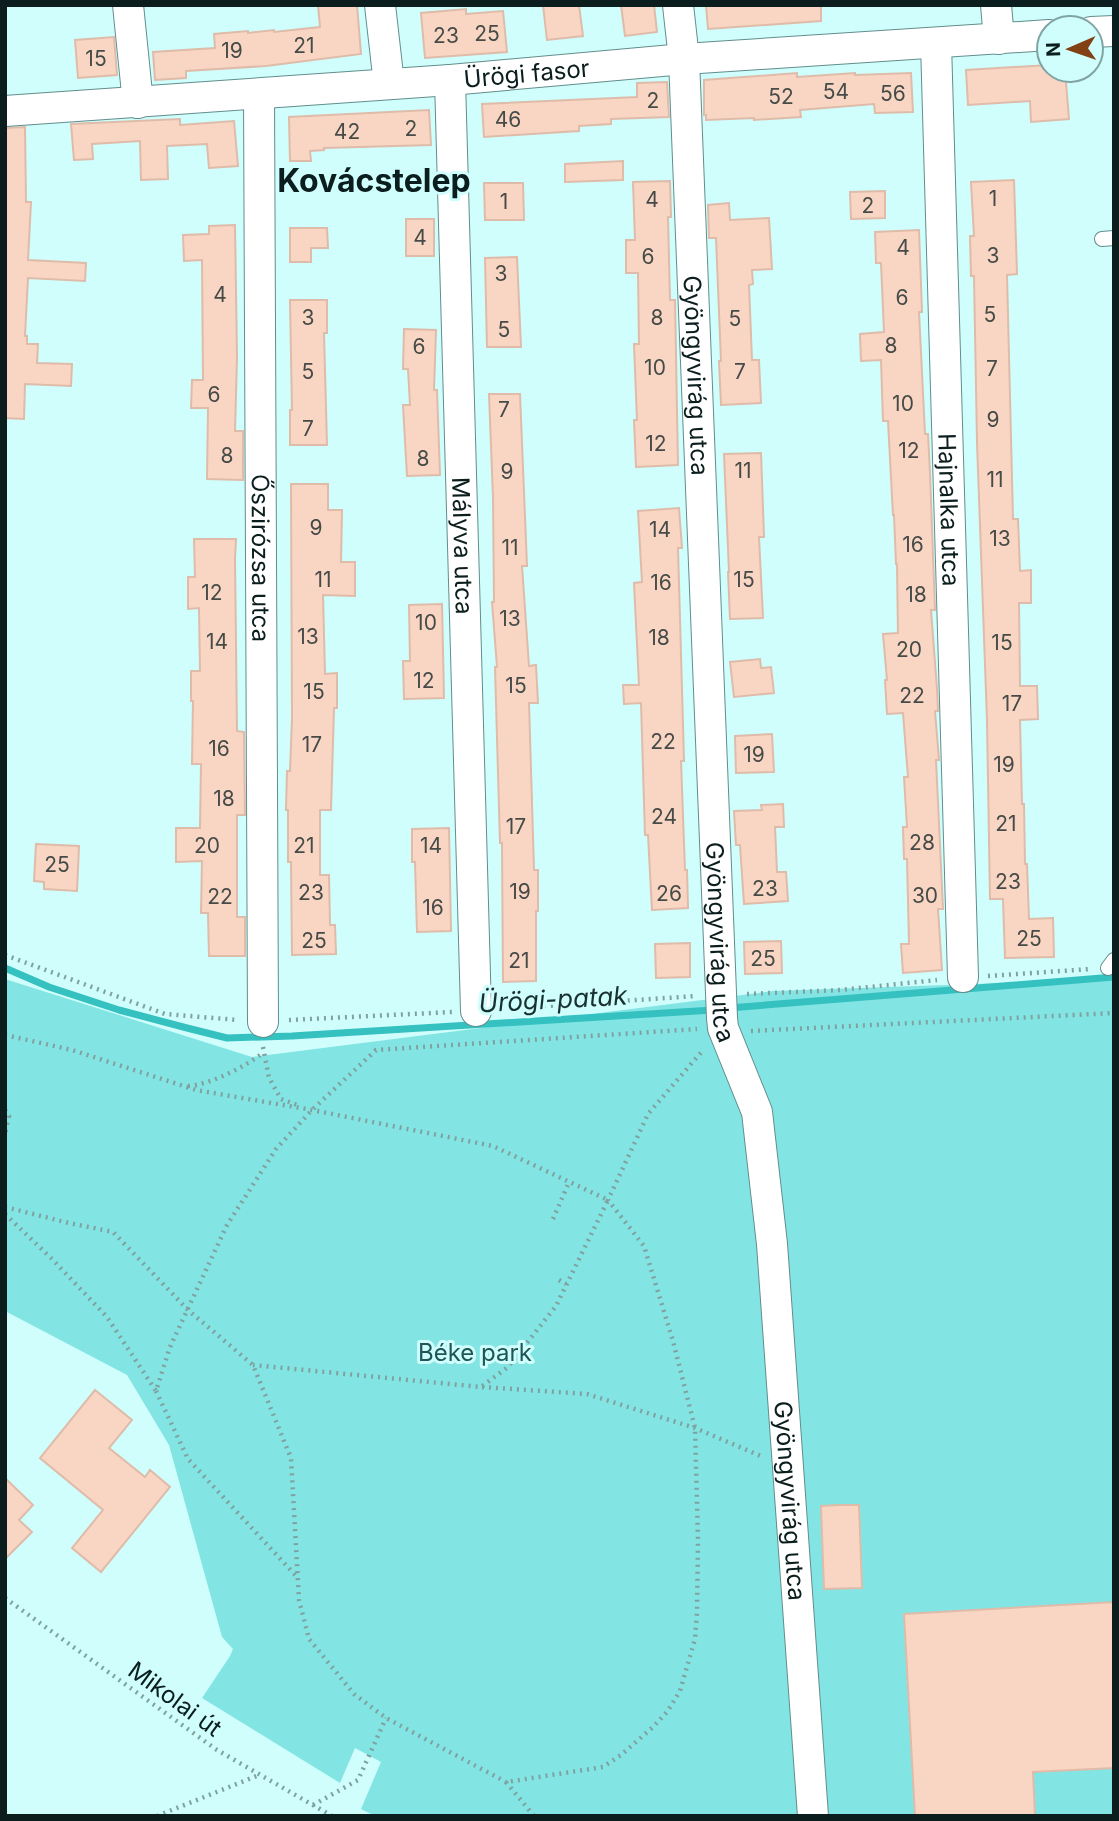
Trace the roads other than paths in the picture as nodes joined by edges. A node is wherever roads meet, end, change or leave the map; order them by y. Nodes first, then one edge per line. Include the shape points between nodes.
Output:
1 (128, 5) edge
2 (380, 5) edge
3 (678, 5) edge
4 (996, 5) edge
5 (1035, 37) edge
6 (999, 39) junction
7 (936, 43) junction
8 (684, 59) junction
9 (450, 80) junction
10 (389, 84) junction
11 (259, 94) junction
12 (138, 103) junction
13 (5, 111) edge
14 (963, 977) road end
15 (476, 1011) dead end
16 (263, 1022) road end
17 (813, 1816) edge

1 - 12 street
2 - 10 street
3 - 8 street, Gyöngyvirág utca
4 - 6 street
5 - 6 street, Ürögi fasor
6 - 7 street, Ürögi fasor
7 - 8 street, Ürögi fasor
7 - 14 street, Hajnalka utca
8 - 9 street, Ürögi fasor
8 - 17 street, Gyöngyvirág utca via 729,995 727,1038 757,1112 772,1244
9 - 10 street, Ürögi fasor
9 - 15 street, Mályva utca
10 - 11 street, Ürögi fasor
11 - 12 street, Ürögi fasor
11 - 16 street, Őszirózsa utca
12 - 13 street, Ürögi fasor

